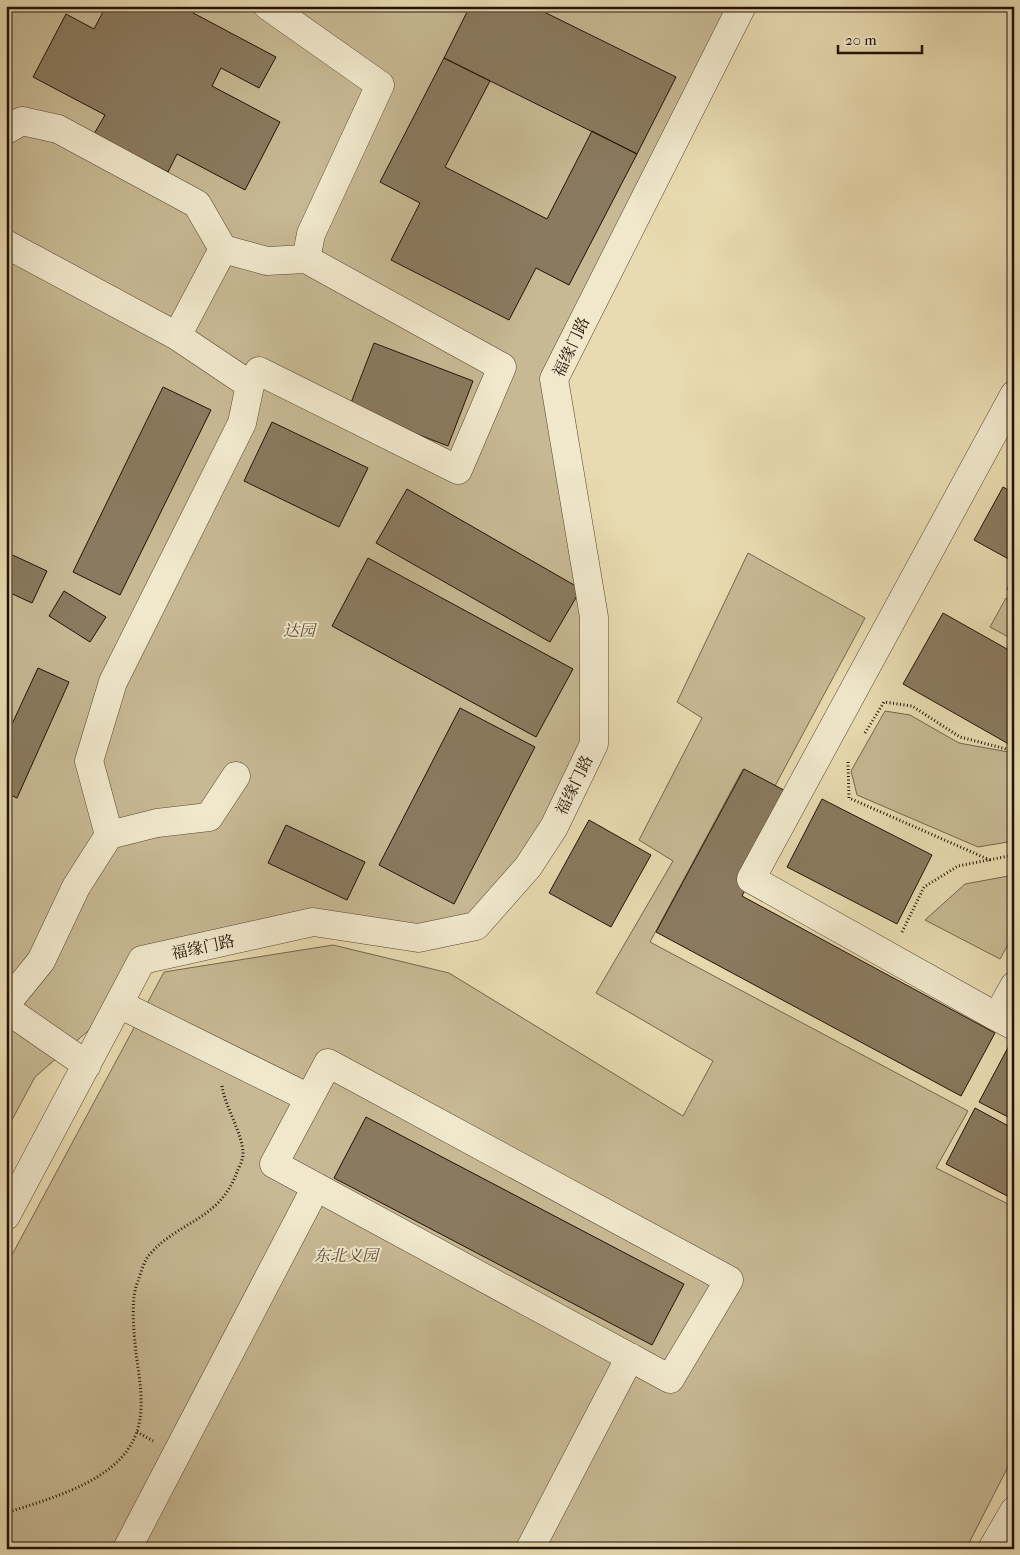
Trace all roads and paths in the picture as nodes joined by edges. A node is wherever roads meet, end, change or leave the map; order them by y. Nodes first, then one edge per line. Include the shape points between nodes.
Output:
1 (268, 6) edge
2 (742, 6) edge
3 (6, 130) edge
4 (6, 244) edge
5 (223, 249) junction
6 (306, 259) junction
7 (177, 336) junction
8 (250, 385) junction
9 (1014, 395) edge
10 (1007, 423) edge
11 (861, 740) dead end
12 (1014, 751) edge
13 (852, 755) dead end
14 (236, 776) dead end
15 (109, 835) junction
16 (1014, 855) edge
17 (990, 860) junction
18 (889, 957) junction
19 (1014, 986) edge
20 (6, 1004) edge
21 (119, 1004) junction
22 (6, 1009) edge
23 (1006, 1021) edge
24 (218, 1053) junction
25 (87, 1065) junction
26 (309, 1098) junction
27 (316, 1187) junction
28 (6, 1216) edge
29 (630, 1357) junction
30 (1014, 1511) edge
31 (6, 1513) edge
32 (127, 1549) edge
33 (530, 1549) edge
34 (992, 1549) edge

1 - 6 street via 380,85 311,234
2 - 21 street, 福缘门路 via 554,379 594,617 594,744 554,827 528,866 476,926 418,938 313,922 142,960
3 - 5 street via 22,121 58,129 198,204
4 - 7 street
5 - 6 street via 267,261
5 - 7 street
6 - 8 street via 502,367 458,470 259,371
7 - 8 street
8 - 15 street via 242,423 113,682 88,761
9 - 10 street
10 - 18 street via 751,879
11 - 12 path via 884,702 912,706 960,737
13 - 17 path via 848,763 849,798
14 - 15 street via 210,818 157,823
15 - 20 street via 76,887 41,961
16 - 17 path
17 - 18 path via 958,866 924,887
18 - 23 street
19 - 23 street
21 - 24 street
21 - 25 street, 福缘门路
22 - 25 street
24 - 26 street
24 - 31 path via 223,1092 243,1155 234,1179 218,1204 196,1222 172,1234 149,1255 136,1287 134,1333 141,1396 139,1424 132,1444 113,1467 77,1487
25 - 28 street, 福缘门路
26 - 27 street via 274,1164
26 - 29 street via 328,1063 728,1280 670,1379
27 - 29 street
27 - 32 street
29 - 33 street
30 - 34 street

